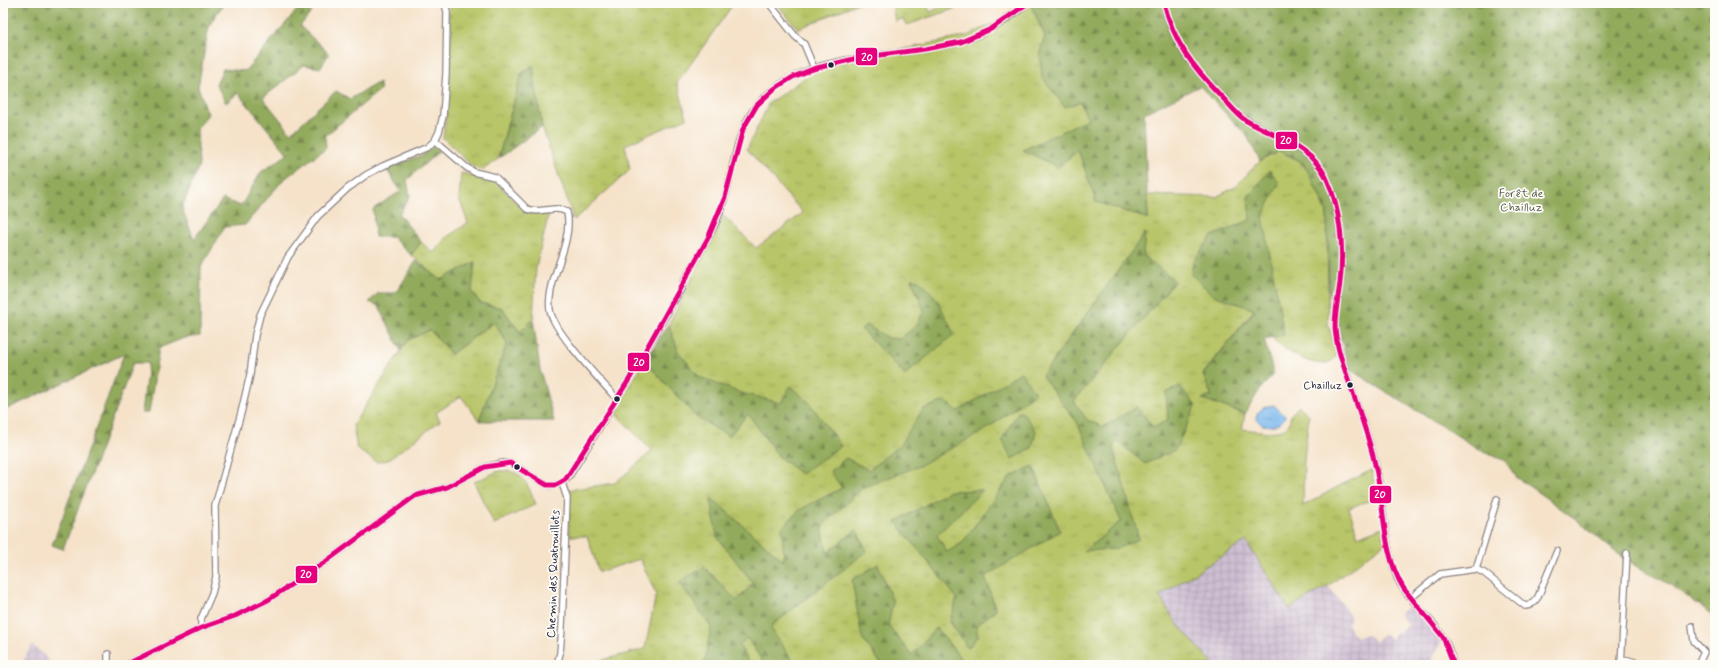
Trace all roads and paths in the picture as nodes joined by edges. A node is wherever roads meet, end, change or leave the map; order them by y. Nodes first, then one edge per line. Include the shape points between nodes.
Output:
1 (445, 3) edge
2 (768, 3) edge
3 (1028, 3) edge
4 (1164, 3) edge
5 (814, 68) junction
6 (435, 140) junction
7 (617, 399) junction
8 (562, 483) junction
9 (1496, 499) dead end
10 (1557, 552) dead end
11 (1627, 553) dead end
12 (1476, 570) junction
13 (1411, 598) junction
14 (1692, 626) dead end
15 (201, 628) junction
16 (108, 654) dead end
17 (1621, 663) edge
18 (108, 665) edge
19 (125, 665) edge
20 (557, 665) edge
21 (1454, 665) edge
22 (1645, 665) edge
23 (1698, 665) edge

1 - 6 street via 443,116
2 - 5 street via 804,44
3 - 5 street via 1000,24 965,41
4 - 13 street via 1176,40 1202,77 1243,119 1300,150 1325,174 1334,201 1341,244 1342,271 1335,328 1343,362 1377,469 1389,552 1399,581
5 - 7 street via 782,83 766,96 754,111 738,141 721,210 712,230
6 - 7 street via 474,172 495,177 527,209 534,211 557,208 567,212 567,235 549,297 551,317 571,346
6 - 15 street via 428,147 372,172 347,189 318,216 288,256 266,300 255,335 242,413 215,506 216,578
7 - 8 street via 568,478
8 - 15 street via 547,484 510,463 485,467 446,487 415,496 268,600 235,616
8 - 20 street, Chemin des Quatrouillots via 567,498 562,627
9 - 12 street
10 - 12 street via 1538,597 1528,606 1484,573
11 - 17 street
12 - 13 street via 1440,574
13 - 21 street via 1443,636
14 - 23 street via 1694,641 1704,652
15 - 19 street
16 - 18 street
17 - 22 street via 1628,660

